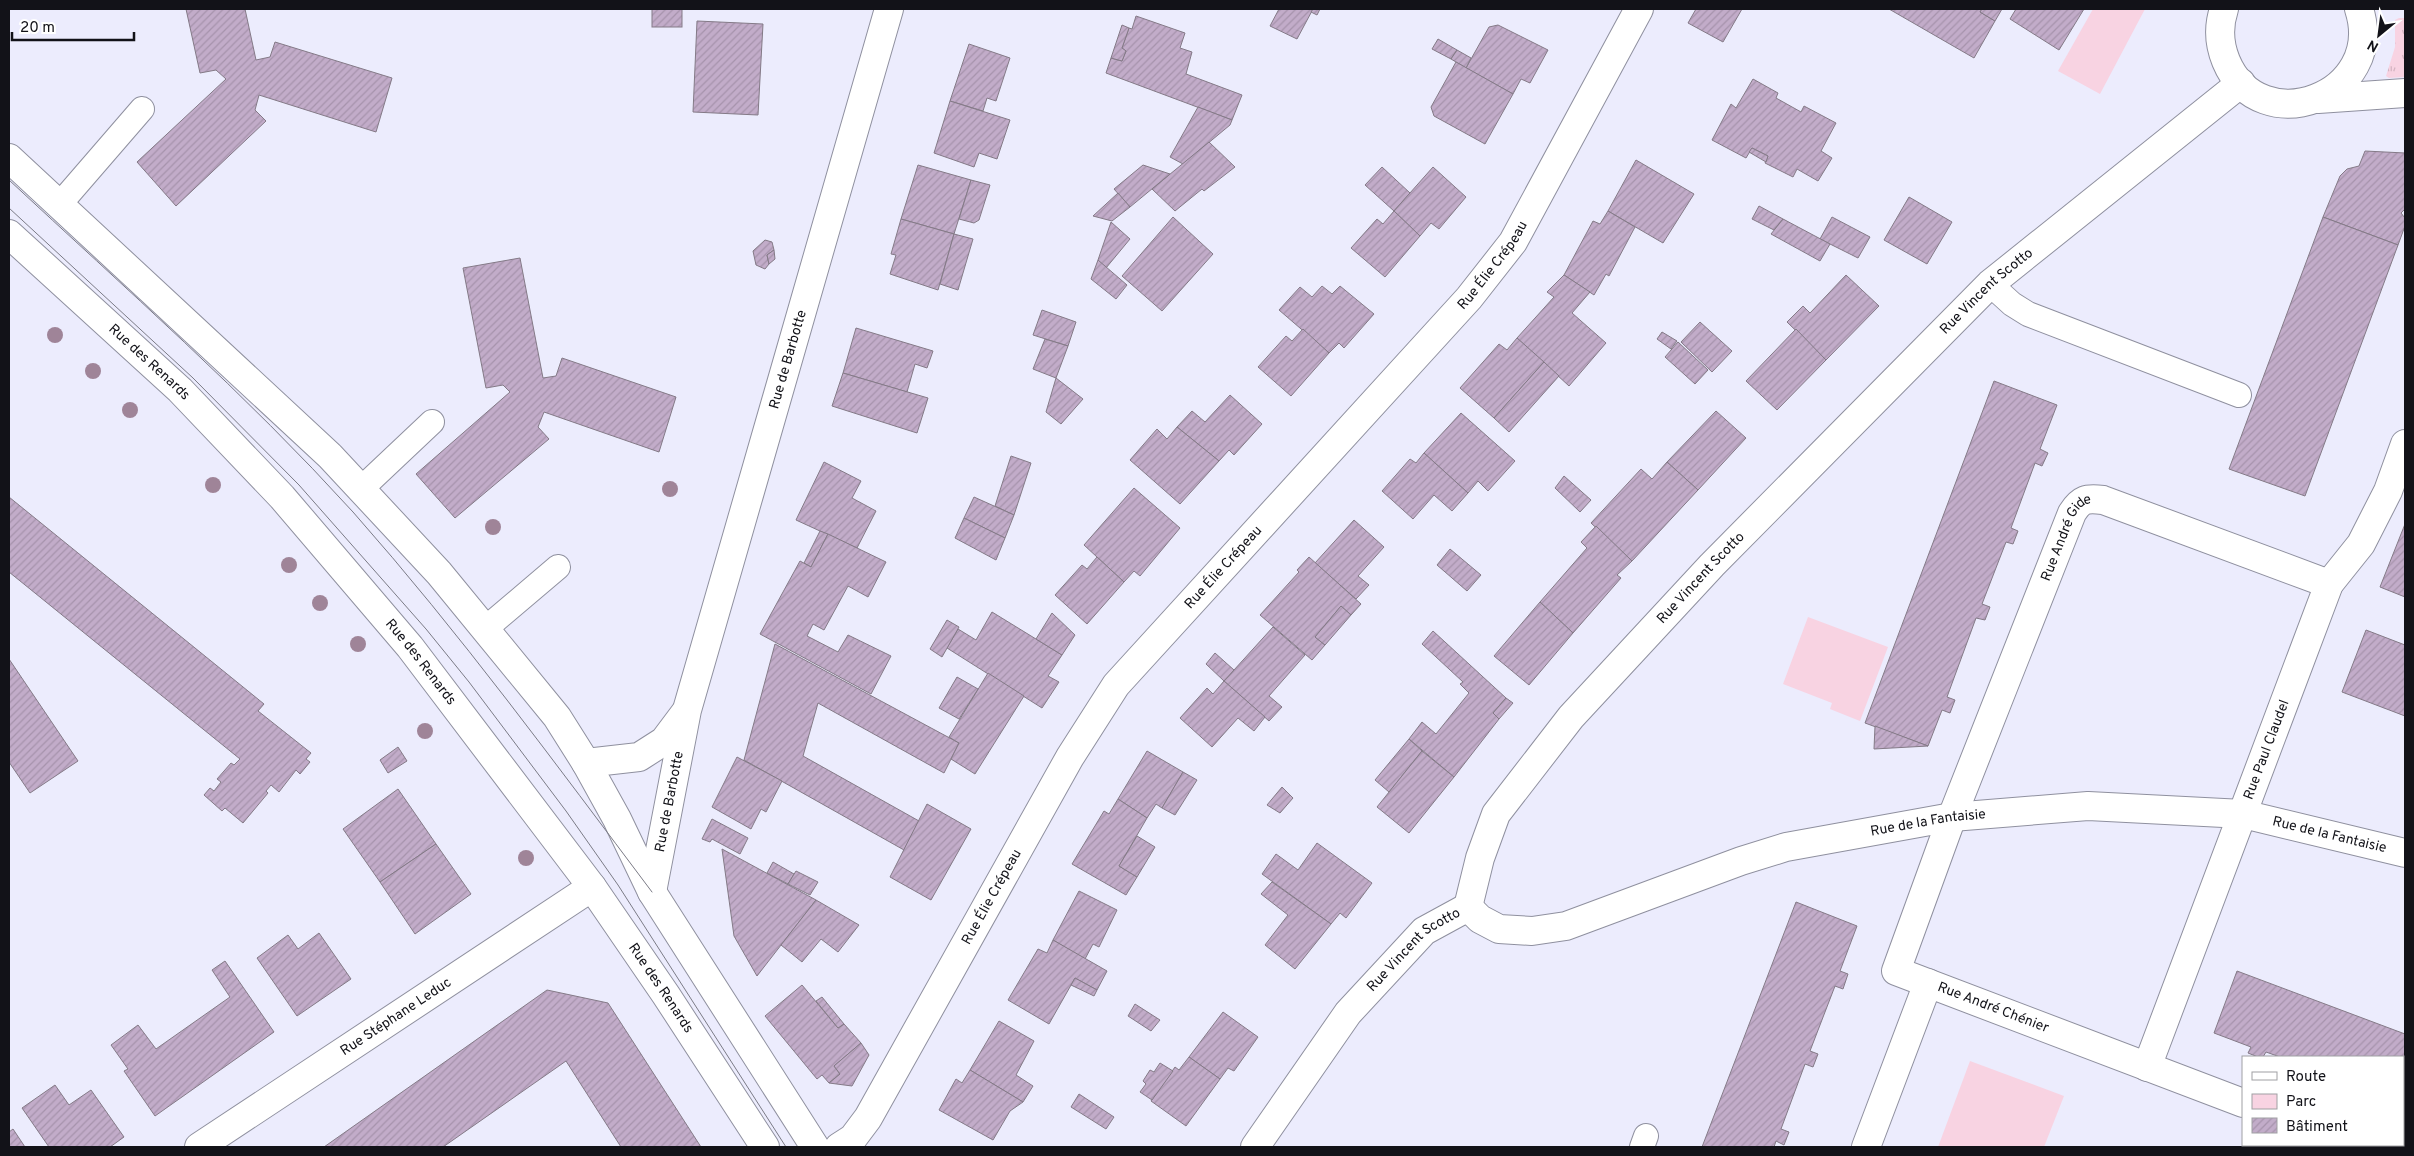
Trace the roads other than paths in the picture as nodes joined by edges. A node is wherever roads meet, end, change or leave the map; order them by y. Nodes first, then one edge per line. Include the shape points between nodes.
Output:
1 (889, 9) edge
2 (1639, 9) edge
3 (2224, 9) edge
4 (2359, 9) edge
5 (2241, 83) junction
6 (2405, 93) edge
7 (2316, 99) junction
8 (142, 109) dead end
9 (9, 158) edge
10 (59, 205) junction
11 (9, 234) edge
12 (1990, 284) junction
13 (2239, 395) dead end
14 (432, 422) dead end
15 (2405, 444) edge
16 (361, 489) junction
17 (558, 567) dead end
18 (2329, 584) junction
19 (485, 629) junction
20 (687, 710) junction
21 (586, 763) junction
22 (2243, 814) junction
23 (1952, 817) junction
24 (2405, 853) edge
25 (592, 887) junction
26 (652, 892) junction
27 (1468, 907) junction
28 (1928, 983) junction
29 (2147, 1067) junction
30 (2242, 1103) edge
31 (199, 1147) edge
32 (765, 1147) edge
33 (815, 1147) edge
34 (839, 1147) edge
35 (1255, 1147) edge
36 (1866, 1147) edge

1 - 20 street, Rue de Barbotte
2 - 34 street, Rue Élie Crépeau via 1513,242 1469,298 1116,685 1070,757 868,1118 853,1138
3 - 5 street via 2220,23 2221,44 2228,66
4 - 7 street via 2363,36 2356,63 2345,80
5 - 7 street via 2259,96 2280,103
5 - 12 street, Rue Vincent Scotto
6 - 7 street
8 - 10 lane
9 - 10 street
10 - 16 street via 330,456
11 - 25 street, Rue des Renards via 180,390 282,497 410,647
12 - 13 lane via 2028,314
12 - 27 street, Rue Vincent Scotto via 1712,565 1571,717 1496,814 1480,858
14 - 16 lane
15 - 18 street, Rue Paul Claudel via 2388,491 2362,544
16 - 19 street via 439,572
17 - 19 lane
18 - 22 street, Rue Paul Claudel
18 - 23 street, Rue André Gide via 2103,500 2091,498 2079,503
19 - 21 street via 557,717
20 - 21 street, Rue de Barbotte via 664,741 639,757
20 - 26 street, Rue de Barbotte
21 - 26 street
22 - 23 street, Rue de la Fantaisie via 2088,806
22 - 24 street, Rue de la Fantaisie
22 - 29 street, Rue Paul Claudel
23 - 27 street, Rue de la Fantaisie via 1786,847 1566,926 1532,931 1499,928 1480,919
23 - 28 street, Rue André Chénier via 1896,971
25 - 31 street, Rue Stéphane Leduc
25 - 32 street, Rue des Renards
26 - 33 street
27 - 35 street, Rue Vincent Scotto via 1424,932 1348,1014
28 - 29 street, Rue André Chénier
28 - 36 street
29 - 30 street, Rue André Chénier

